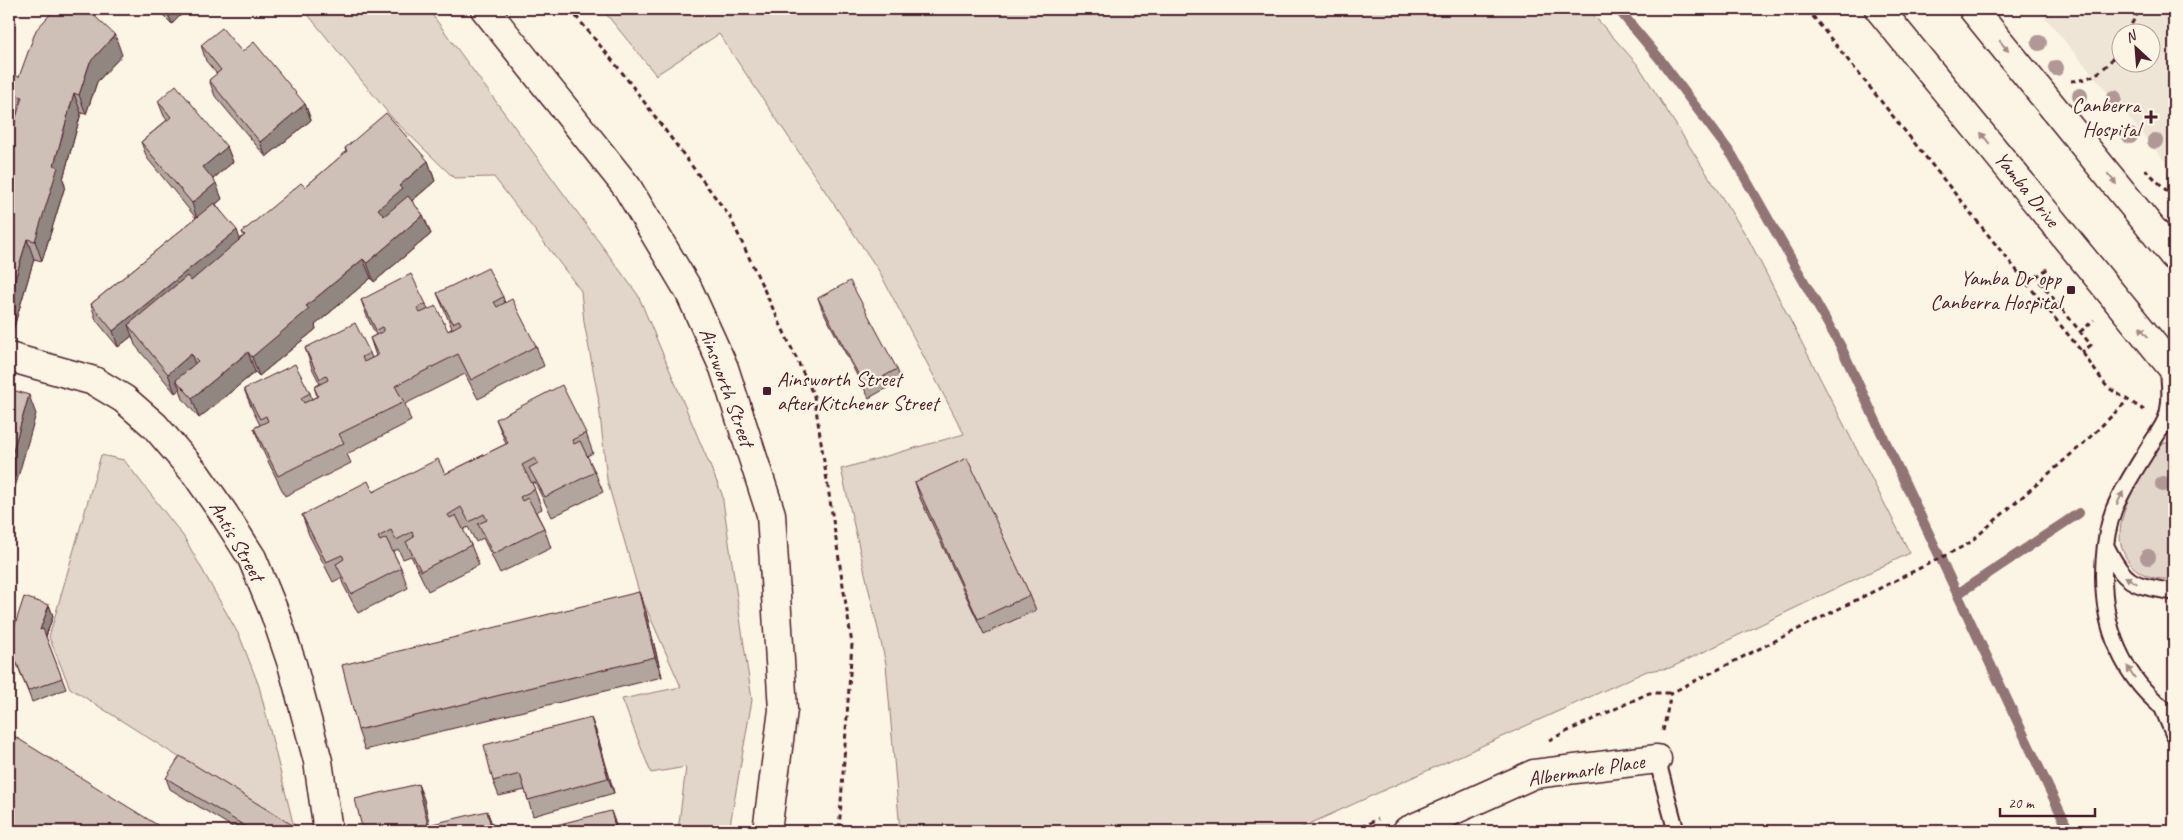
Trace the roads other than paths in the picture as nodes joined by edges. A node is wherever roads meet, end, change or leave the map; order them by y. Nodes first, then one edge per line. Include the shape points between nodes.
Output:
1 (485, 9) edge
2 (1879, 9) edge
3 (1973, 9) edge
4 (2144, 219) junction
5 (2174, 230) edge
6 (2174, 256) edge
7 (9, 357) edge
8 (2171, 366) edge
9 (2105, 544) junction
10 (2174, 592) edge
11 (2169, 712) edge
12 (2174, 735) edge
13 (1657, 759) joint
14 (328, 831) edge
15 (767, 831) edge
16 (1407, 831) edge
17 (1676, 831) edge

1 - 15 street, Ainsworth Street via 627,187 689,291 724,368 771,514 783,710
8 -> 2 street, Yamba Drive
3 -> 4 street
4 - 5 street
4 - 6 street
7 - 14 street, Antis Street via 94,381 124,399 155,426 196,474 224,514 252,558 292,664 318,760
9 -> 8 lane via 2117,503 2166,417
10 -> 9 lane via 2139,585 2124,577
11 -> 9 lane via 2132,675 2113,639 2105,606
11 - 12 lane
13 - 16 street, Albermarle Place via 1534,774
13 - 17 lane

